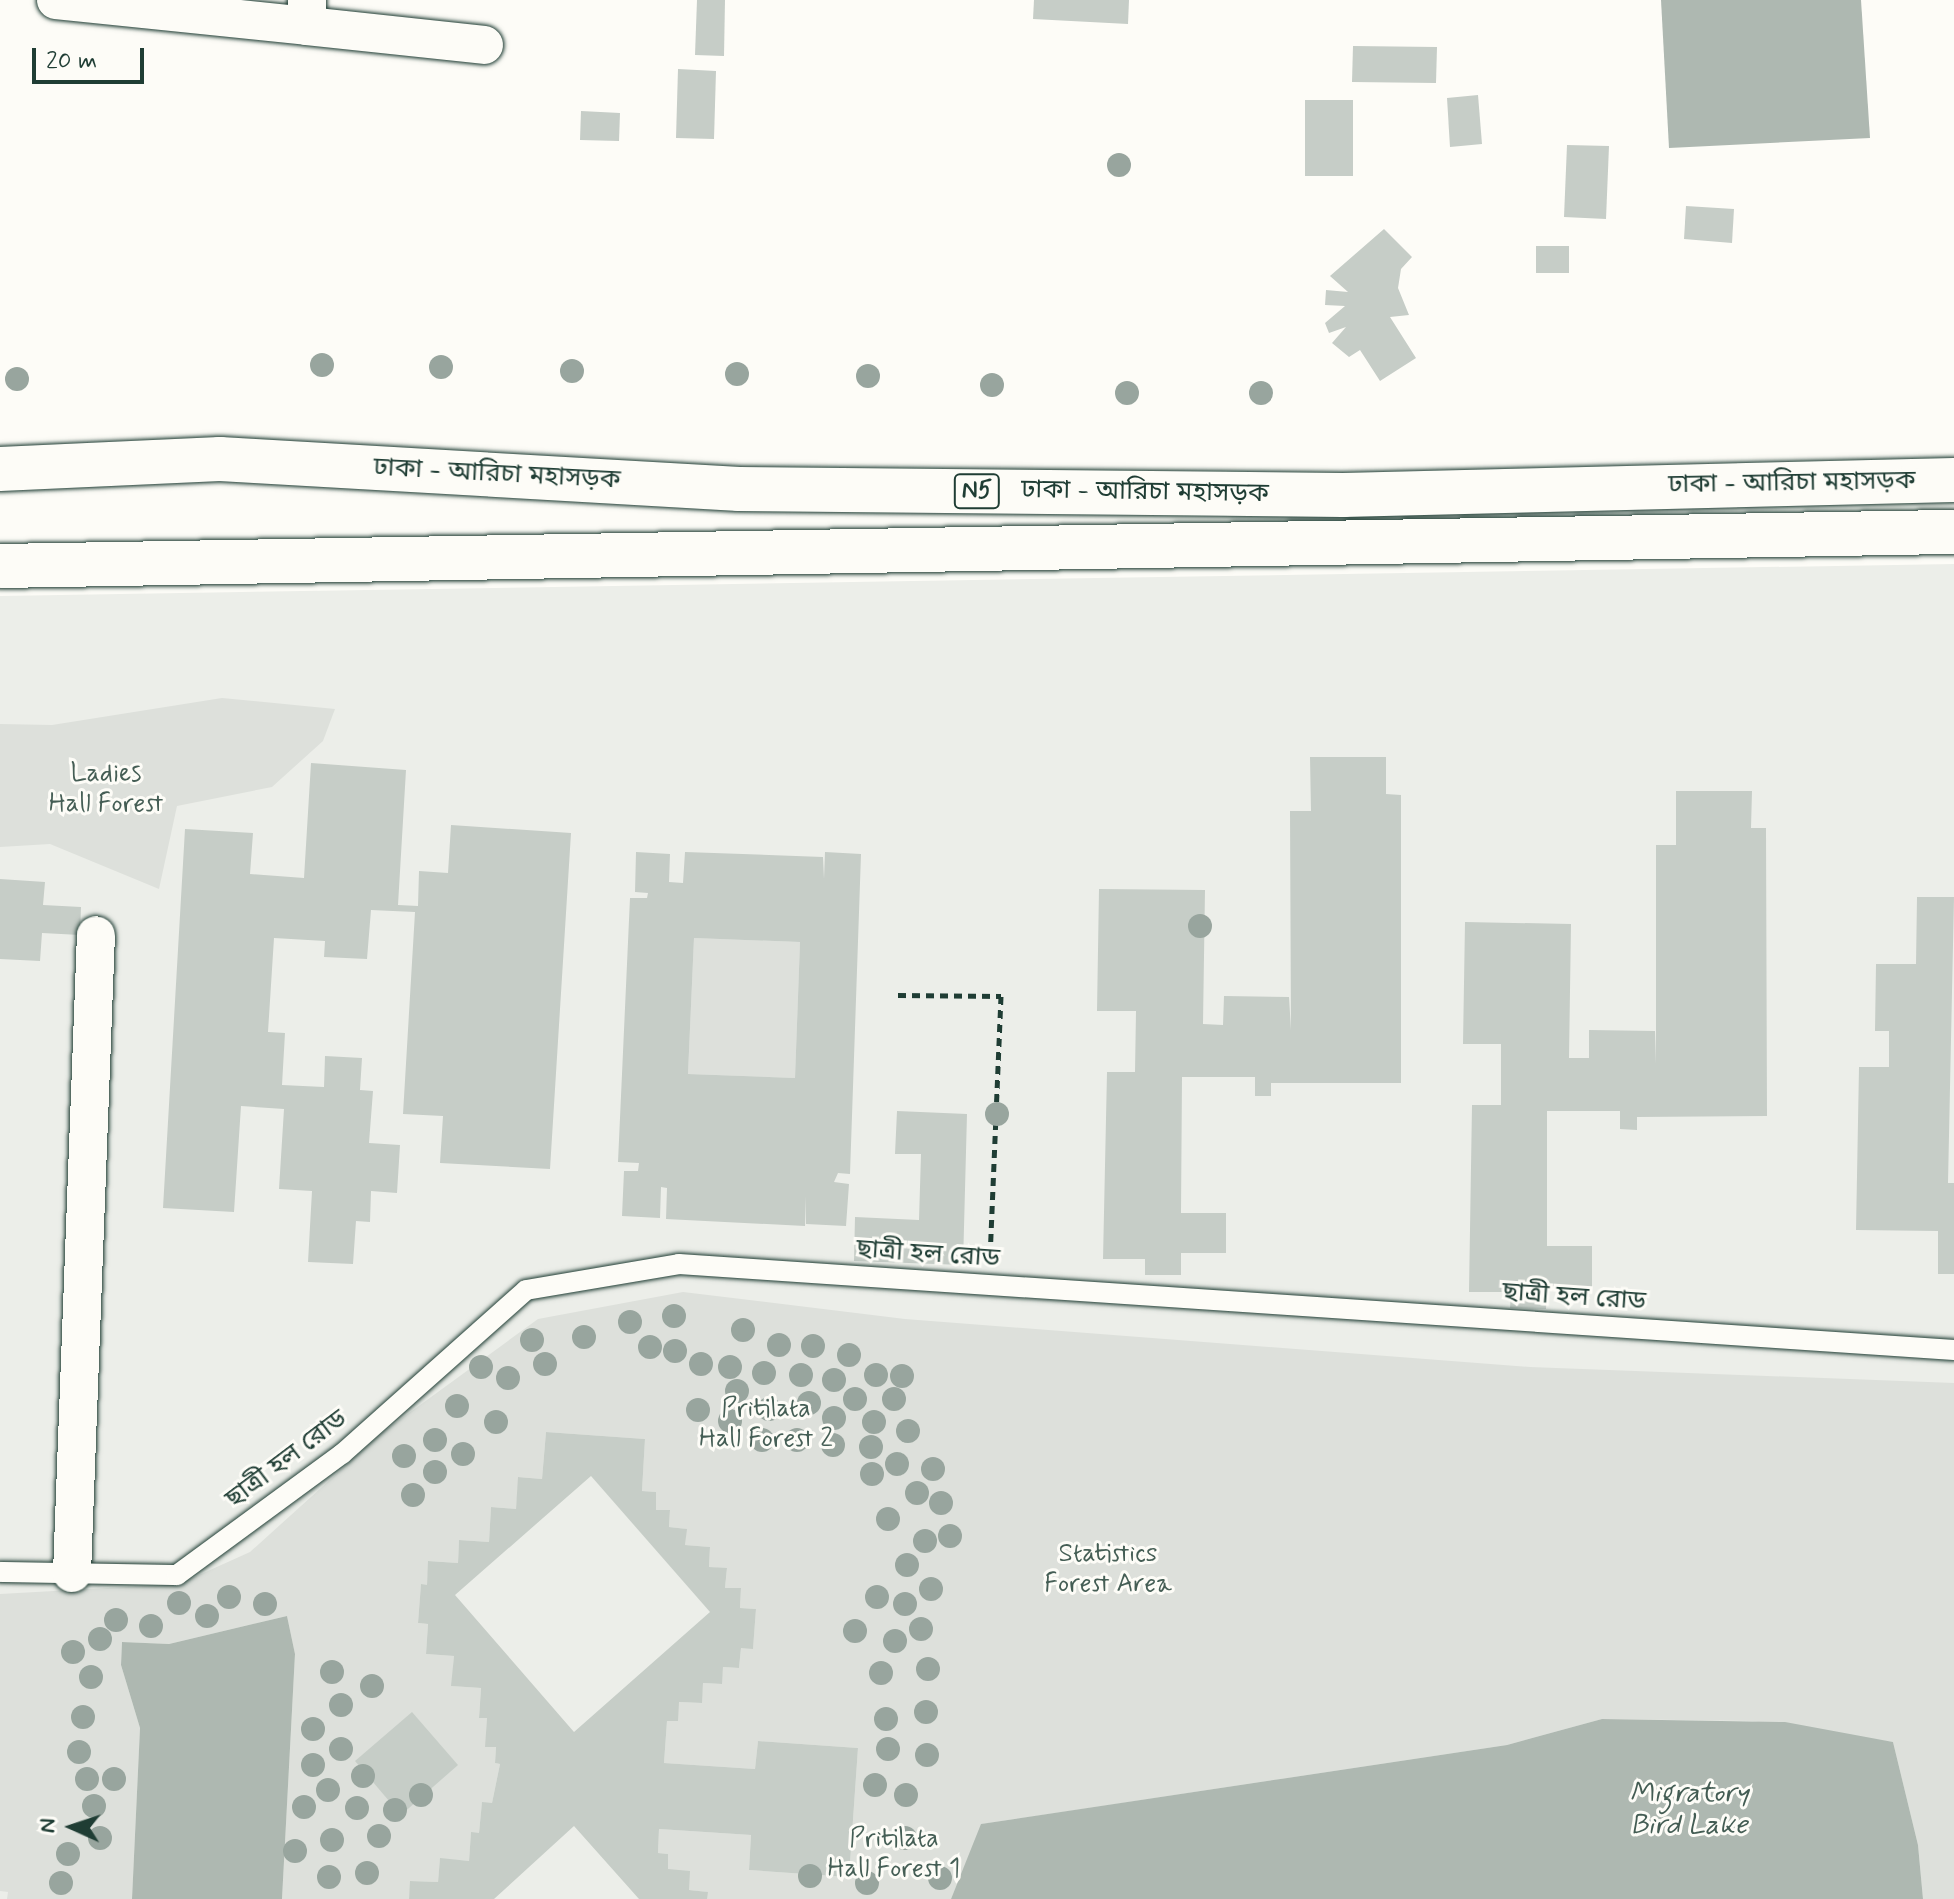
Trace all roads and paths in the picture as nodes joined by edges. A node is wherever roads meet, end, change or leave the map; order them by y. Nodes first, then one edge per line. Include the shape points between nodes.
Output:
1 (56, 0) edge
2 (307, 13) edge
3 (484, 45) dead end
4 (0, 469) edge
5 (1954, 480) edge
6 (1954, 532) edge
7 (0, 566) edge
8 (96, 935) dead end
9 (898, 995) dead end
10 (989, 1285) junction
11 (1954, 1350) edge
12 (0, 1572) edge
13 (72, 1573) junction

1 - 2 street
2 - 3 street
4 - 5 highway, ঢাকা - আরিচা মহাসড়ক / N5 via 220,459 739,489 1343,495
6 - 7 highway, ঢাকা - আরিচা মহাসড়ক / N5
8 - 13 street
9 - 10 path via 1001,996
10 - 11 lane, ছাত্রী হল রোড
10 - 13 lane, ছাত্রী হল রোড via 679,1264 526,1290 342,1454 177,1575
12 - 13 lane, ছাত্রী হল রোড

